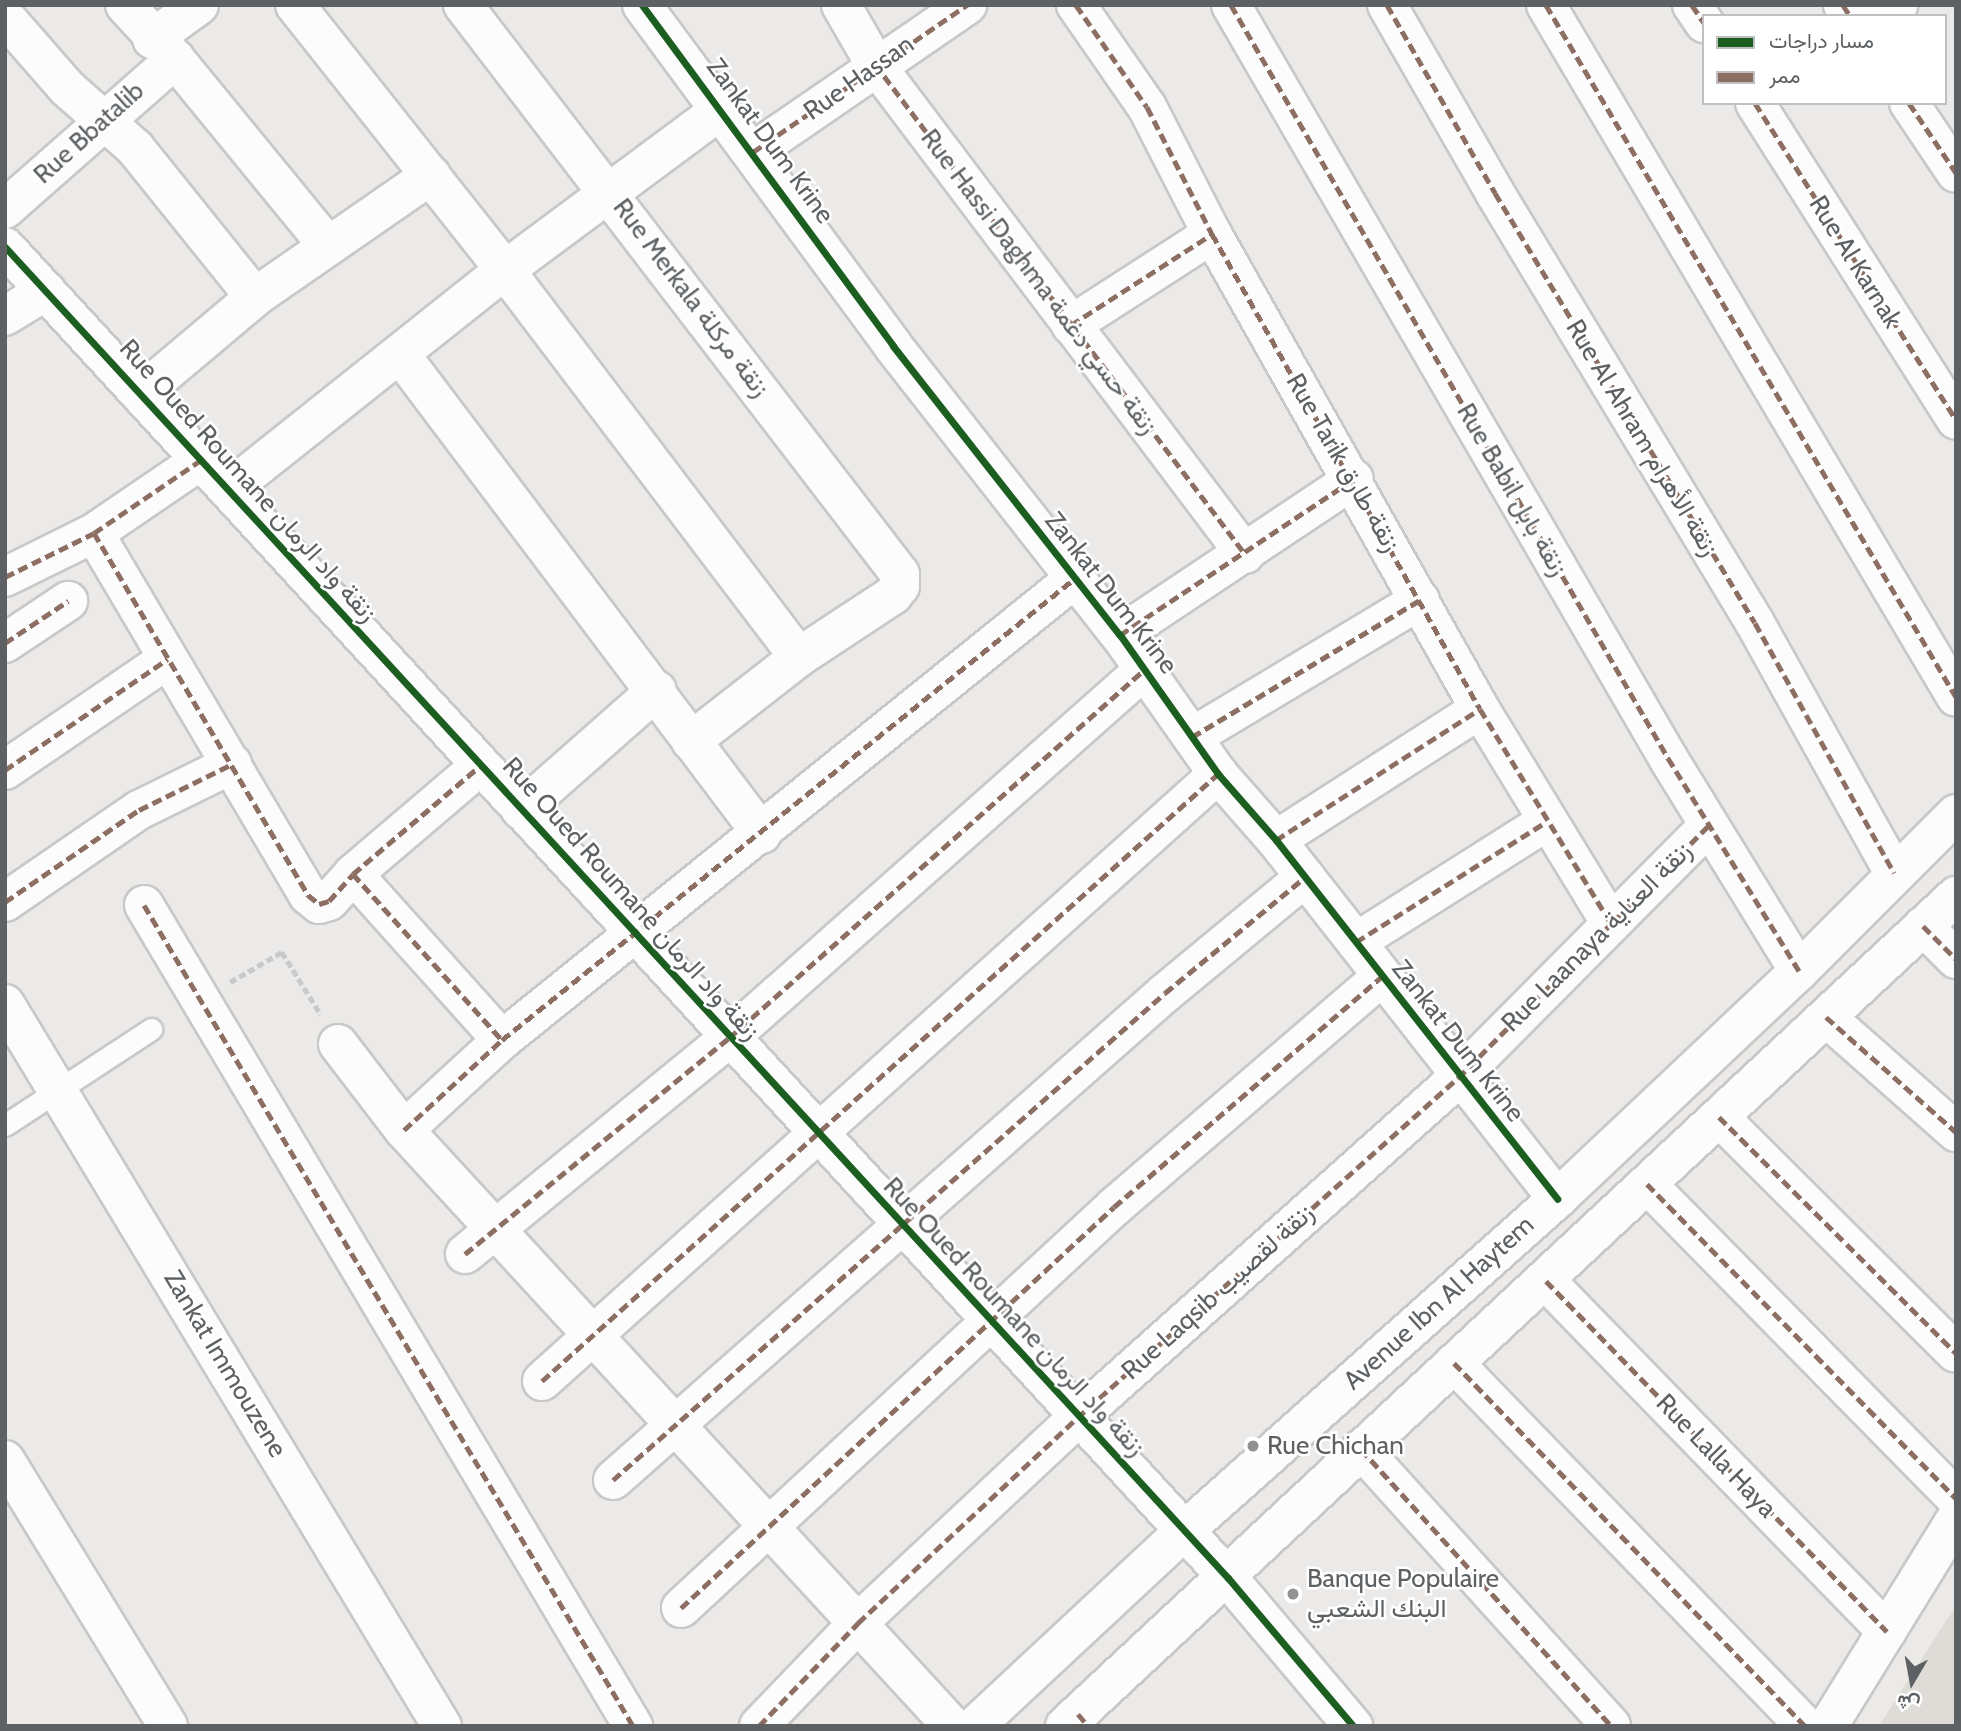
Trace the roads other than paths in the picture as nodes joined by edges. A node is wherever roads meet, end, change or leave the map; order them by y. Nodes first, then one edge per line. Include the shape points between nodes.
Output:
1 (125, 5) edge
2 (200, 5) edge
3 (295, 5) edge
4 (463, 5) edge
5 (642, 5) edge
6 (841, 5) edge
7 (967, 5) edge
8 (1076, 5) edge
9 (1231, 5) edge
10 (1387, 5) edge
11 (1546, 5) edge
12 (1692, 5) edge
13 (5, 17) edge
14 (1702, 20) edge
15 (164, 49) junction
16 (875, 64) junction
17 (1756, 105) edge
18 (1910, 105) edge
19 (722, 109) junction
20 (101, 119) junction
21 (753, 152) junction
22 (1956, 173) edge
23 (431, 175) junction
24 (610, 192) junction
25 (5, 209) edge
26 (1212, 234) junction
27 (328, 246) junction
28 (5, 247) edge
29 (505, 270) junction
30 (46, 291) junction
31 (255, 297) junction
32 (5, 316) edge
33 (1071, 325) junction
34 (400, 354) junction
35 (140, 394) junction
36 (1956, 420) edge
37 (201, 460) junction
38 (1354, 479) junction
39 (229, 491) junction
40 (94, 533) junction
41 (1245, 554) junction
42 (5, 577) edge
43 (1073, 580) junction
44 (1420, 600) junction
45 (68, 601) dead end
46 (1120, 635) junction
47 (5, 643) edge
48 (799, 657) junction
49 (168, 659) junction
50 (1145, 669) junction
51 (657, 690) junction
52 (1956, 696) edge
53 (1480, 709) junction
54 (1192, 737) junction
55 (691, 741) junction
56 (232, 764) junction
57 (480, 766) junction
58 (5, 770) edge
59 (1218, 774) junction
60 (521, 810) junction
61 (1956, 814) edge
62 (1546, 822) junction
63 (1708, 826) junction
64 (762, 834) junction
65 (1276, 840) junction
66 (1894, 873) junction
67 (353, 874) junction
68 (1305, 877) junction
69 (1956, 896) edge
70 (5, 902) edge
71 (144, 905) dead end
72 (1610, 922) junction
73 (1923, 926) junction
74 (635, 934) junction
75 (1356, 942) junction
76 (1956, 959) edge
77 (1799, 971) junction
78 (1381, 977) junction
79 (5, 1004) edge
80 (1826, 1017) junction
81 (151, 1029) dead end
82 (729, 1038) junction
83 (502, 1040) junction
84 (338, 1044) road end
85 (1458, 1077) junction
86 (62, 1092) junction
87 (1719, 1117) junction
88 (5, 1125) edge
89 (404, 1130) junction
90 (1956, 1132) edge
91 (817, 1134) junction
92 (1647, 1184) junction
93 (1557, 1199) junction
94 (902, 1227) junction
95 (495, 1229) junction
96 (465, 1254) dead end
97 (1546, 1281) junction
98 (990, 1322) junction
99 (595, 1333) junction
100 (1956, 1353) edge
101 (1454, 1363) junction
102 (542, 1381) dead end
103 (1077, 1418) junction
104 (680, 1426) junction
105 (1361, 1449) junction
106 (5, 1460) edge
107 (613, 1480) dead end
108 (1956, 1498) edge
109 (1956, 1519) edge
110 (768, 1526) junction
111 (1183, 1532) junction
112 (1228, 1578) junction
113 (681, 1608) dead end
114 (858, 1623) junction
115 (1887, 1632) junction
116 (430, 1721) edge
117 (1077, 1722) edge
118 (168, 1726) edge
119 (633, 1726) edge
120 (759, 1726) edge
121 (952, 1726) edge
122 (975, 1726) edge
123 (1353, 1726) edge
124 (1611, 1726) edge
125 (1805, 1726) edge
126 (1828, 1726) edge

1 - 15 street
2 - 15 street, Rue Bbatalib
3 - 23 street
4 - 24 street, Rue Merkala زنقة مركلة
5 - 19 street, Zankat Dum Krine
6 - 16 street, Rue Hassi Daghma زنقة حسي دغمة
7 - 16 street, Rue Hassan
8 - 26 street, Rue Tarik زنقة طارق via 1147,107
9 - 63 street, Rue Babil زنقة بابل
10 - 66 street, Rue Al Ahram زنقة الأهرام via 1520,236 1755,623
11 - 52 street
12 - 14 street
13 - 20 street via 67,88
15 - 20 street, Rue Bbatalib
15 - 27 street
16 - 21 street, Rue Hassan
16 - 33 street, Rue Hassi Daghma زنقة حسي دغمة
17 - 36 street, Rue Al Karnak
18 - 22 street
19 - 21 street, Zankat Dum Krine
19 - 24 street
20 - 25 street, Rue Bbatalib
20 - 31 street via 135,148
21 - 43 street, Zankat Dum Krine via 893,346
23 - 27 street
23 - 29 street
24 - 29 street
24 - 48 street, Rue Merkala زنقة مركلة via 896,567 901,581 893,595
26 - 33 street
26 - 38 street, Rue Tarik زنقة طارق
27 - 31 street
28 - 30 street, Rue Oued Roumane زنقة واد الرمان
29 - 34 street
29 - 48 street
30 - 32 street
30 - 35 street, Rue Oued Roumane زنقة واد الرمان
31 - 35 street
33 - 41 street, Rue Hassi Daghma زنقة حسي دغمة
34 - 39 street
34 - 51 street
35 - 37 street, Rue Oued Roumane زنقة واد الرمان
37 - 39 street, Rue Oued Roumane زنقة واد الرمان
37 - 40 street
38 - 41 street
38 - 44 street, Rue Tarik زنقة طارق
39 - 57 street, Rue Oued Roumane زنقة واد الرمان
40 - 42 street
40 - 49 street
41 - 46 street
43 - 46 street, Zankat Dum Krine
43 - 64 street
44 - 53 street, Rue Tarik زنقة طارق
44 - 54 street
45 - 47 street
46 - 50 street, Zankat Dum Krine
48 - 55 street
49 - 56 street
49 - 58 street
50 - 54 street, Zankat Dum Krine
50 - 82 street
51 - 55 street
51 - 60 street
53 - 62 street, Rue Tarik زنقة طارق
53 - 65 street
54 - 59 street, Zankat Dum Krine
55 - 64 street
56 - 67 street via 313,900 326,903
56 - 70 street via 139,810
57 - 60 street, Rue Oued Roumane زنقة واد الرمان
57 - 67 street
59 - 65 street, Zankat Dum Krine
59 - 91 street
60 - 74 street, Rue Oued Roumane زنقة واد الرمان
61 - 66 street, Avenue Ibn Al Haytem
62 - 72 street, Rue Tarik زنقة طارق
62 - 75 street
63 - 72 street, Rue Laanaya زنقة العناية
63 - 77 street, Rue Babil زنقة بابل
64 - 74 street
65 - 68 street, Zankat Dum Krine
66 - 77 street, Avenue Ibn Al Haytem
67 - 83 street
68 - 75 street, Zankat Dum Krine
68 - 94 street via 1165,993
69 - 73 street, Avenue Ibn Al Haytem
71 - 119 street
72 - 85 street, Rue Laanaya زنقة العناية
73 - 76 street
73 - 80 street, Avenue Ibn Al Haytem
74 - 82 street, Rue Oued Roumane زنقة واد الرمان
74 - 83 street
75 - 78 street, Zankat Dum Krine
77 - 93 street, Avenue Ibn Al Haytem
78 - 85 street, Zankat Dum Krine
78 - 98 street via 1114,1207
79 - 86 street, Zankat Immouzene
80 - 87 street, Avenue Ibn Al Haytem
80 - 90 street
81 - 86 lane
82 - 91 street, Rue Oued Roumane زنقة واد الرمان
82 - 95 street
83 - 89 street
84 - 89 street
85 - 93 street, Zankat Dum Krine
85 - 103 street, Rue Laqsib زنقة لقصيب
86 - 88 lane
86 - 116 street, Zankat Immouzene
87 - 92 street, Avenue Ibn Al Haytem
87 - 100 street
89 - 95 street
91 - 94 street, Rue Oued Roumane زنقة واد الرمان
91 - 99 street
92 - 97 street, Avenue Ibn Al Haytem
92 - 108 street
93 - 111 street, Avenue Ibn Al Haytem
94 - 98 street, Rue Oued Roumane زنقة واد الرمان
94 - 104 street
95 - 96 street
95 - 99 street
97 - 101 street, Avenue Ibn Al Haytem
97 - 115 street, Rue Lalla Haya
98 - 103 street, Rue Oued Roumane زنقة واد الرمان
98 - 110 street
99 - 102 street
99 - 104 street
101 - 105 street, Avenue Ibn Al Haytem
101 - 125 street
103 - 111 street, Rue Oued Roumane زنقة واد الرمان
103 - 114 street, Rue Laqsib زنقة لقصيب
104 - 107 street
104 - 110 street
105 - 112 street, Avenue Ibn Al Haytem
105 - 124 street
106 - 118 street
109 - 115 street
110 - 113 street
110 - 114 street
111 - 112 street, Rue Oued Roumane زنقة واد الرمان
111 - 122 street, Avenue Ibn Al Haytem
112 - 117 street, Avenue Ibn Al Haytem
112 - 123 street, Rue Oued Roumane زنقة واد الرمان
114 - 120 street, Rue Laqsib زنقة لقصيب
114 - 121 street
115 - 126 street

